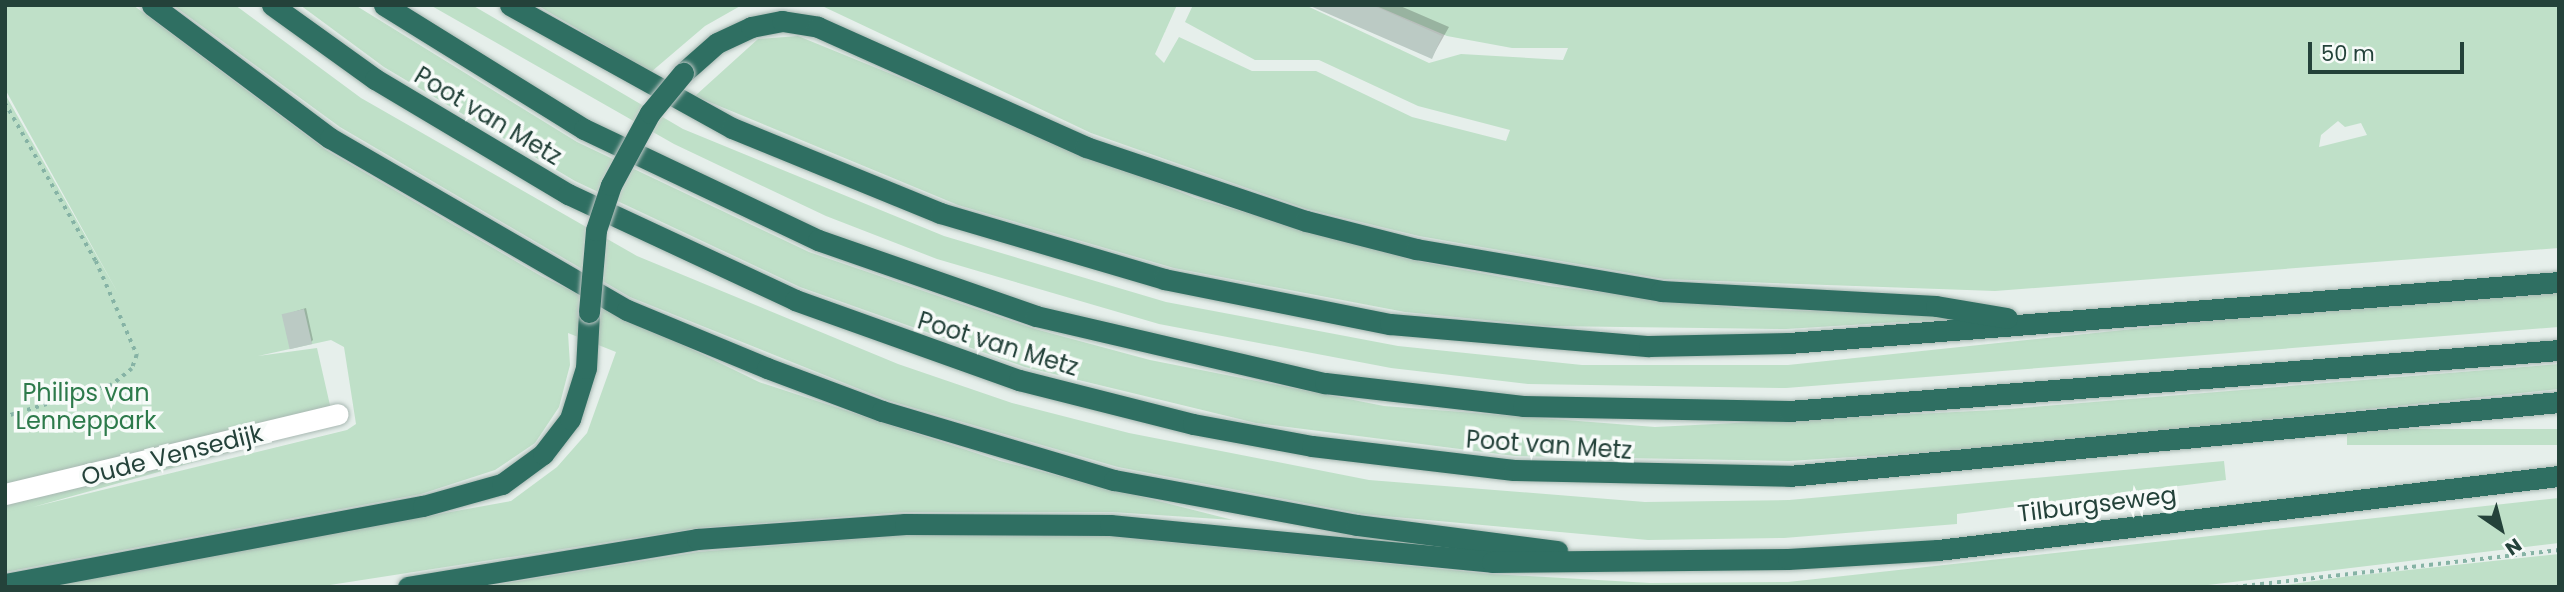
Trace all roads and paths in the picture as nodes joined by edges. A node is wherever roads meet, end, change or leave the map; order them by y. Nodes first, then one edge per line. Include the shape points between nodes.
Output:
1 (152, 5) edge
2 (272, 5) edge
3 (384, 5) edge
4 (510, 5) edge
5 (5, 103) edge
6 (2559, 282) edge
7 (2036, 324) junction
8 (2559, 350) edge
9 (2559, 402) edge
10 (338, 414) dead end
11 (5, 417) edge
12 (2559, 476) edge
13 (5, 494) edge
14 (2559, 550) edge
15 (1639, 560) junction
16 (5, 584) edge
17 (408, 587) edge
18 (2235, 587) edge

1 - 15 highway via 354,153 627,310 779,373 919,423 1114,480 1357,525
2 - 9 highway, Poot van Metz via 375,79 568,194 795,300 961,362 1193,424 1371,455 1569,474 1789,477
3 - 8 highway, Poot van Metz via 584,129 674,176 861,257 1036,316 1165,350 1387,392 1590,410 1789,411
4 - 7 highway via 683,103 853,181 1039,245 1272,303 1416,327 1649,346
5 - 11 path via 96,261 137,355 132,369 112,385
6 - 7 highway
7 - 16 highway, bridge via 1936,306 1661,291 1416,249 1306,221 1086,147 818,27 782,21 751,27 717,43 683,73 650,113 611,185 596,230 586,368 570,419 543,454 502,484 424,506
10 - 13 lane, Oude Vensedijk
12 - 15 highway, Tilburgseweg via 1938,550
14 - 18 path
15 - 17 highway via 1479,562 1110,525 905,524 696,539

